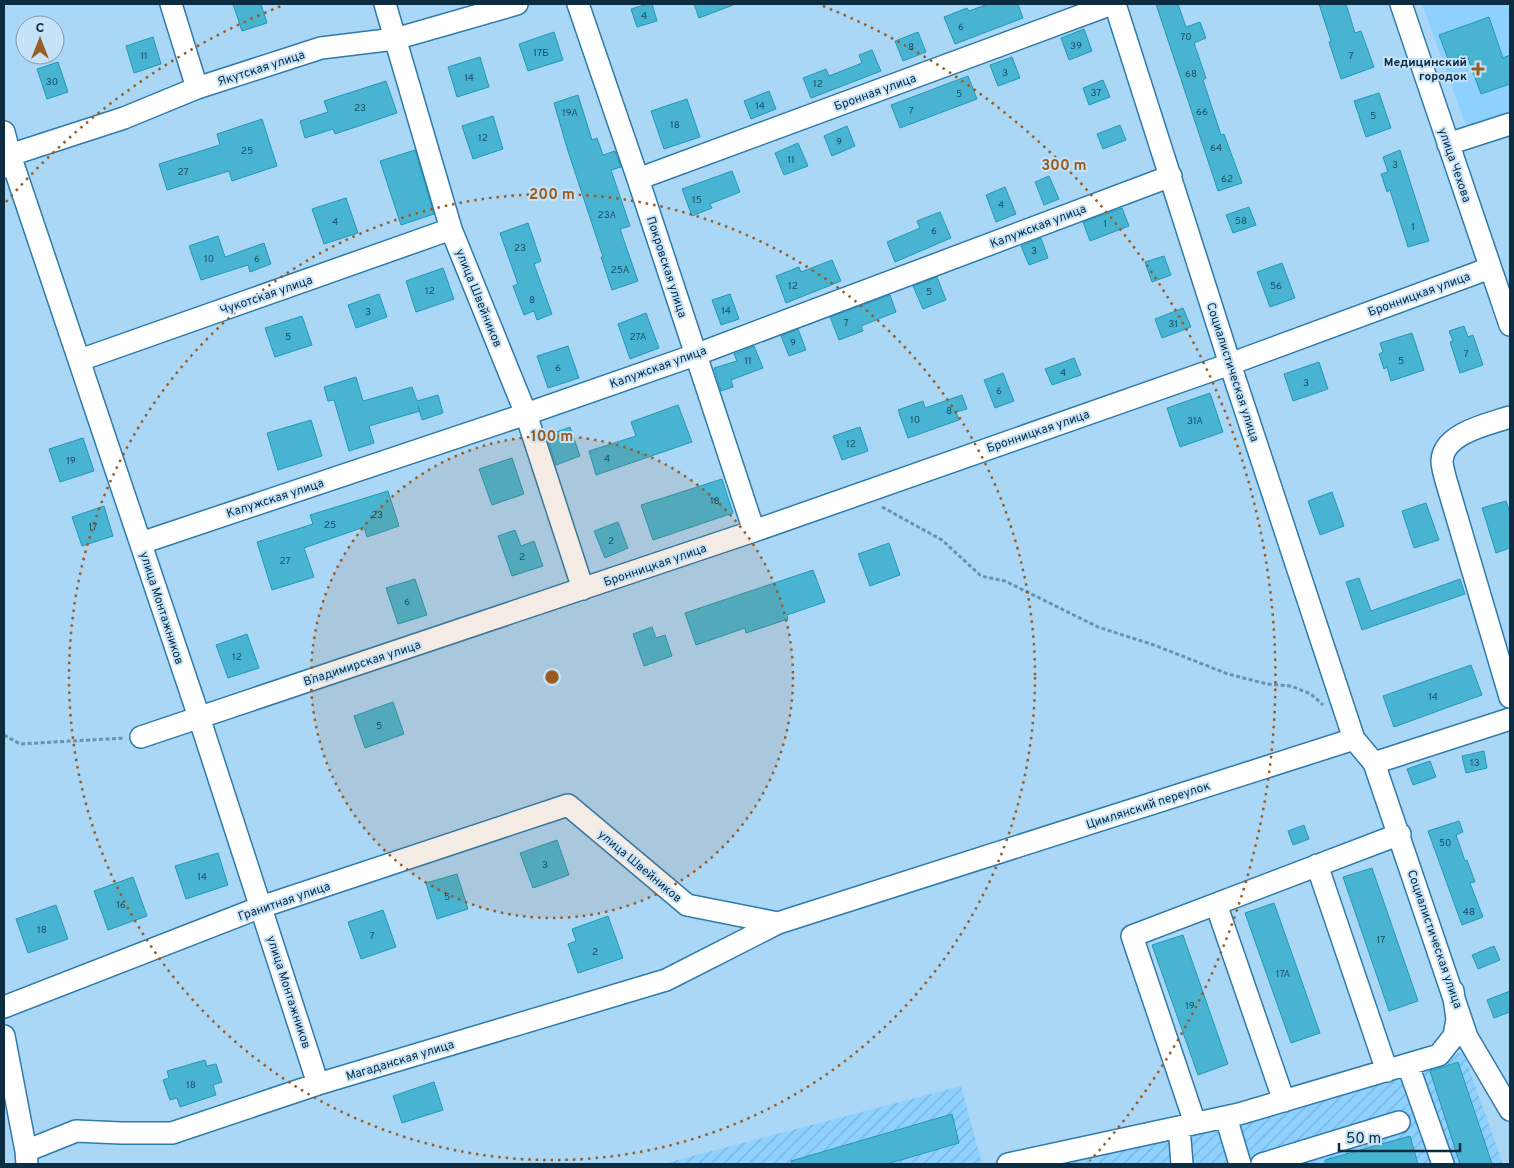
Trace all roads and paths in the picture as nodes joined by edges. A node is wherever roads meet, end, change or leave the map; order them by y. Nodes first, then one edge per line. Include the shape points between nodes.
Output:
1 (171, 4) edge
2 (385, 4) edge
3 (518, 4) edge
4 (578, 4) edge
5 (1113, 4) edge
6 (1401, 4) edge
7 (395, 39) junction
8 (197, 88) junction
9 (1510, 124) edge
10 (4, 132) edge
11 (1448, 144) junction
12 (7, 161) edge
13 (1171, 176) junction
14 (638, 180) junction
15 (451, 229) junction
16 (1490, 268) junction
17 (1510, 325) edge
18 (695, 355) junction
19 (80, 360) junction
20 (1230, 364) junction
21 (526, 414) junction
22 (1510, 417) edge
23 (877, 506) dead end
24 (754, 531) junction
25 (141, 543) junction
26 (583, 589) junction
27 (1510, 697) edge
28 (1329, 710) dead end
29 (199, 717) junction
30 (1510, 719) edge
31 (4, 735) edge
32 (141, 737) joint
33 (1354, 740) junction
34 (1374, 762) junction
35 (568, 805) joint
36 (1400, 834) junction
37 (1317, 865) junction
38 (1216, 904) junction
39 (261, 907) junction
40 (778, 923) junction
41 (1453, 991) junction
42 (4, 1007) edge
43 (4, 1036) edge
44 (1408, 1065) junction
45 (1387, 1071) junction
46 (318, 1084) junction
47 (1284, 1101) junction
48 (1510, 1110) edge
49 (1226, 1116) junction
50 (1399, 1122) dead end
51 (1187, 1125) junction
52 (27, 1158) edge
53 (1008, 1164) edge
54 (1182, 1164) edge
55 (1240, 1164) edge
56 (1262, 1164) edge
57 (1442, 1164) edge

1 - 8 street
2 - 7 street, улица Швейников
3 - 7 street, Якутская улица
4 - 14 street, Покровская улица
5 - 13 street, Социалистическая улица
5 - 14 street, Бронная улица
6 - 11 street, улица Чехова
7 - 8 street, Якутская улица via 321,48
7 - 15 street, улица Швейников
8 - 12 street, Якутская улица
9 - 11 street
10 - 12 street, улица Монтажников
11 - 16 street, улица Чехова
12 - 19 street, улица Монтажников
13 - 18 street, Калужская улица
13 - 20 street, Социалистическая улица
14 - 18 street, Покровская улица
15 - 19 street, Чукотская улица
15 - 21 street, улица Швейников
16 - 17 street, улица Чехова
16 - 20 street, Бронницкая улица
18 - 21 street, Калужская улица
18 - 24 street, Покровская улица
19 - 25 street, улица Монтажников
20 - 24 street, Бронницкая улица
20 - 33 street, Социалистическая улица
21 - 25 street, Калужская улица
21 - 26 street, улица Швейников
22 - 27 street via 1458,437 1450,444 1442,461
23 - 28 path via 886,507 942,540 981,576 1005,581 1098,628 1154,645 1228,674 1266,684 1291,686 1311,694
24 - 26 street, Бронницкая улица
25 - 29 street, улица Монтажников
26 - 29 street, Владимирская улица
29 - 32 street, Владимирская улица
29 - 39 street, улица Монтажников
30 - 34 street
31 - 32 path via 20,744
33 - 34 street
33 - 40 street, Цимлянский переулок
34 - 36 street, Социалистическая улица
35 - 39 street, Гранитная улица
35 - 40 street, улица Швейников via 687,905
36 - 37 street
36 - 41 street, Социалистическая улица
37 - 38 street
37 - 45 street
38 - 47 street
38 - 51 street via 1132,936
39 - 42 street, Гранитная улица
39 - 46 street, улица Монтажников
40 - 46 street, Магаданская улица via 666,980
41 - 44 street via 1457,1019 1454,1036 1438,1055
41 - 48 street, Социалистическая улица via 1467,1037
43 - 52 street
44 - 45 street
44 - 57 street
45 - 47 street
46 - 52 street, Магаданская улица via 172,1133 76,1131
47 - 49 street
49 - 51 street
49 - 55 street
50 - 56 street
51 - 53 street
51 - 54 street

